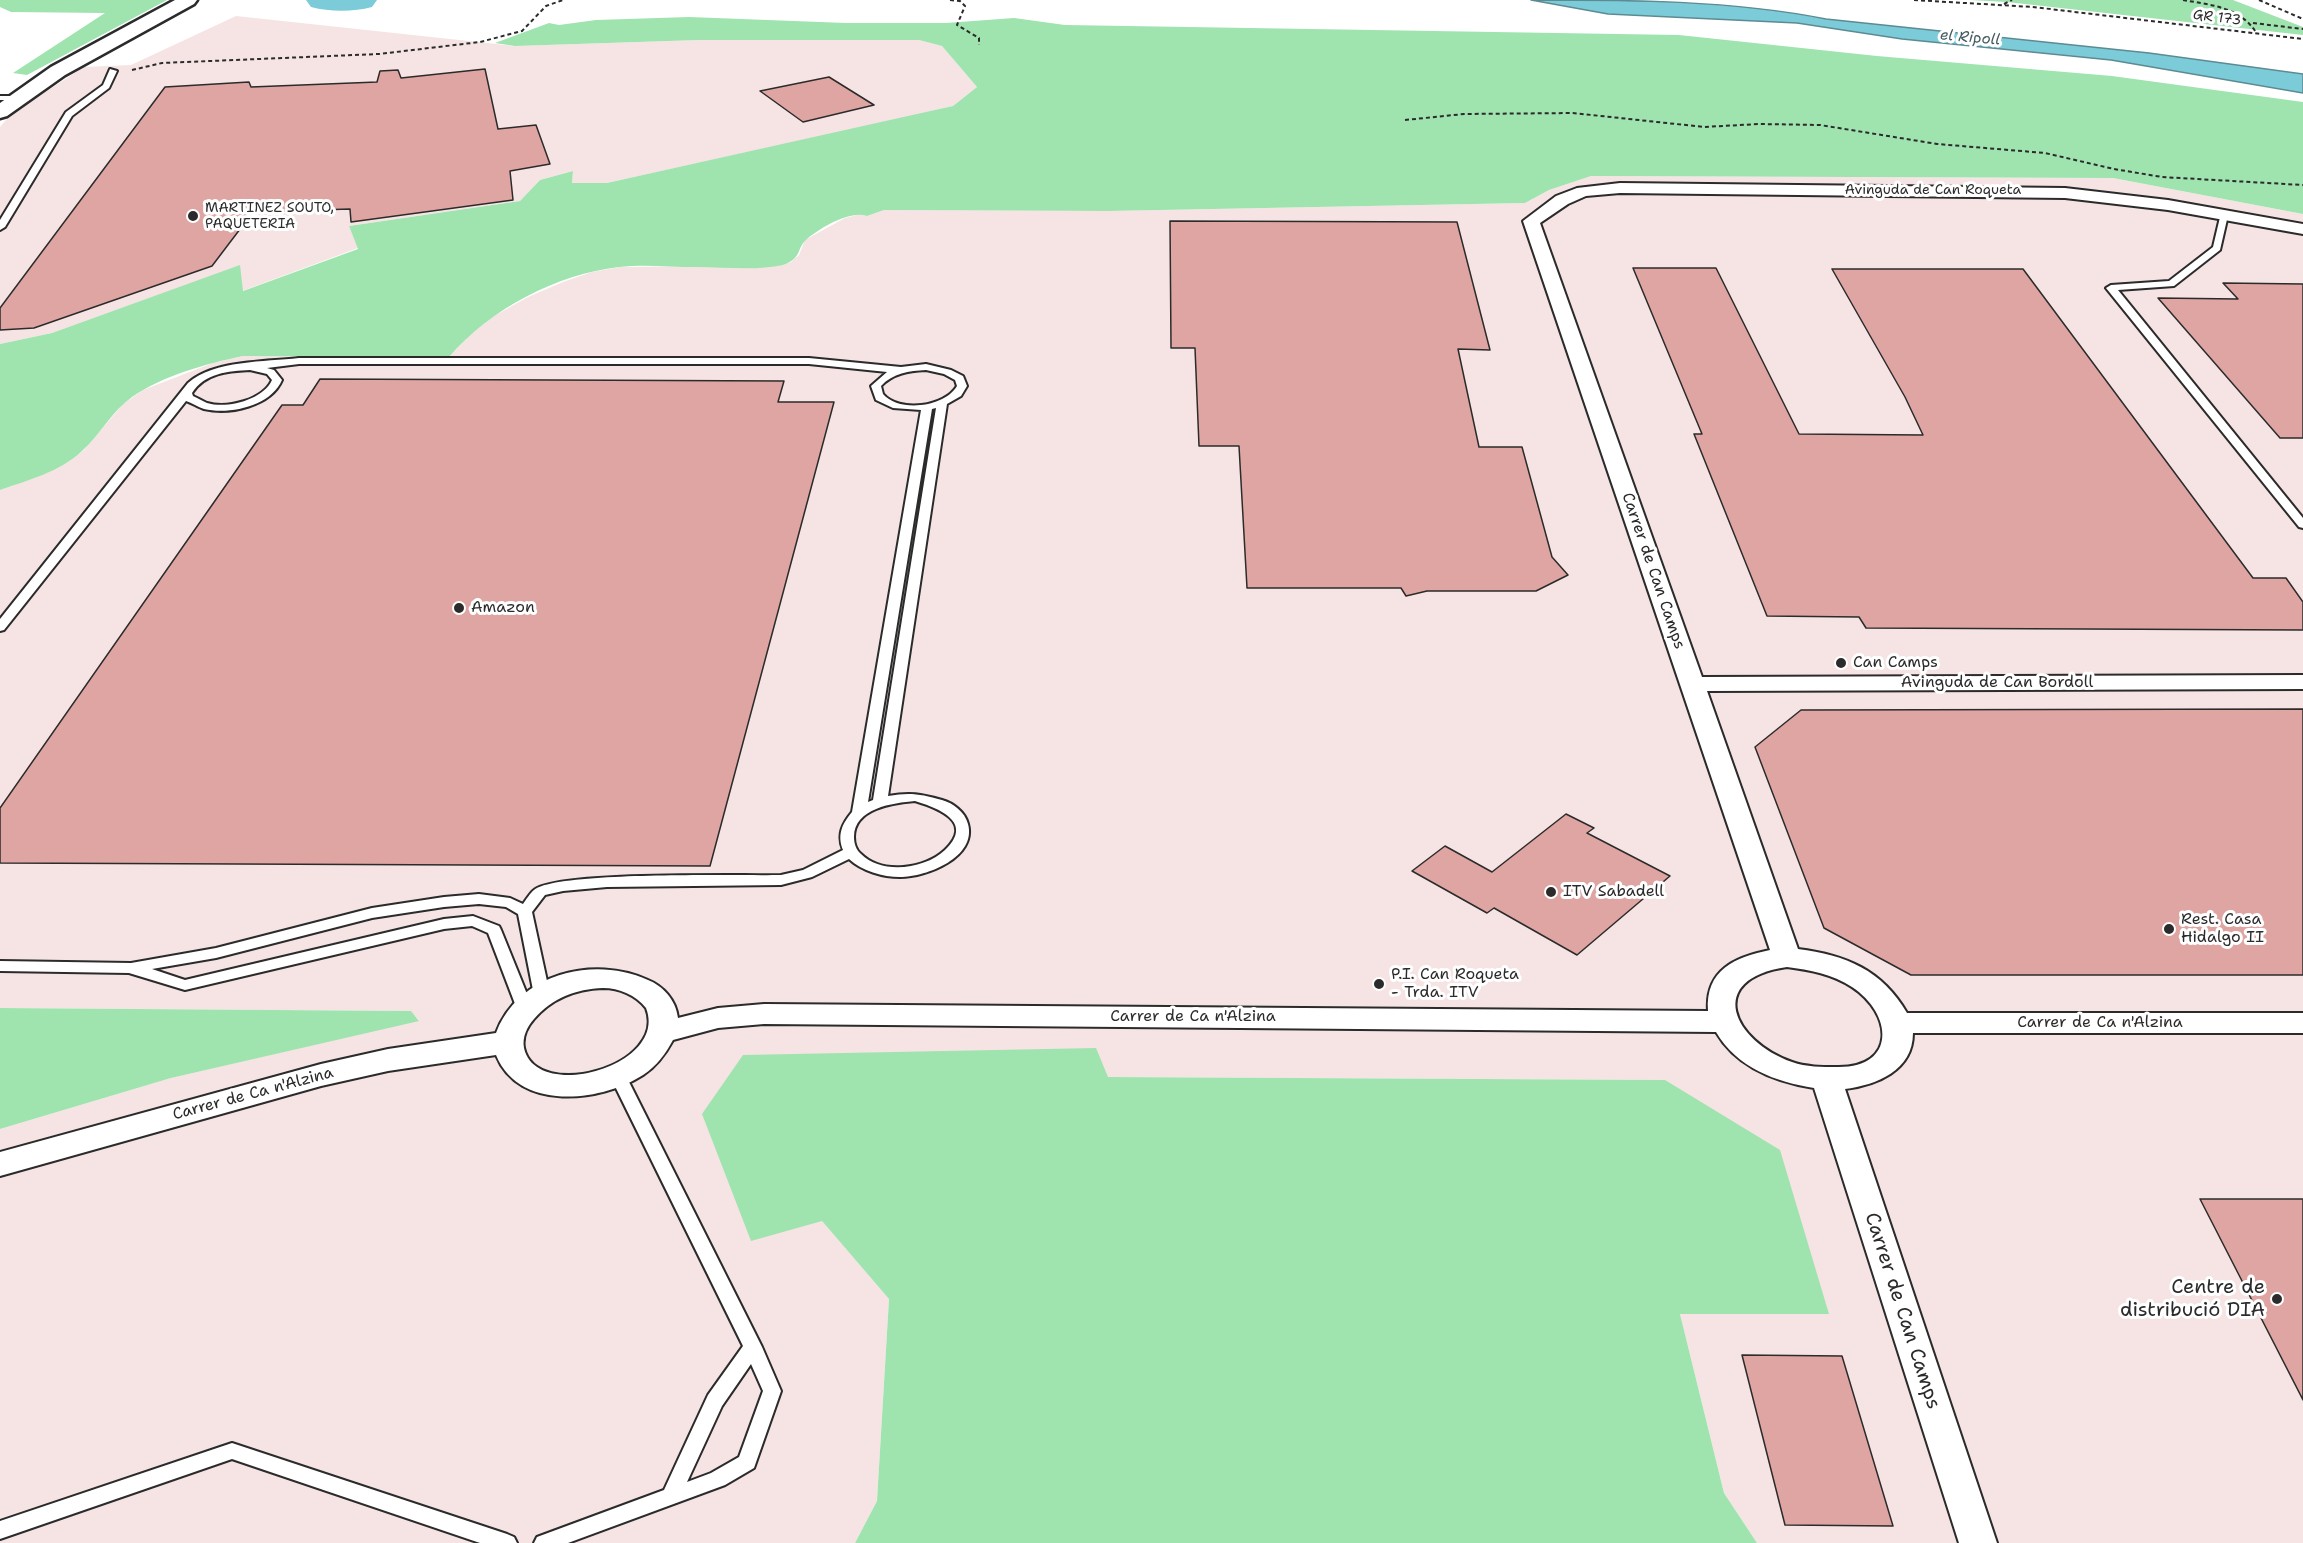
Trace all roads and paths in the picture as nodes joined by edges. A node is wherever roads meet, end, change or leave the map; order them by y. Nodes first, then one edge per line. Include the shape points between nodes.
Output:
1 (188, 0) edge
2 (563, 0) edge
3 (950, 0) edge
4 (1914, 0) edge
5 (2012, 0) edge
6 (2183, 0) edge
7 (2259, 0) edge
8 (2004, 5) junction
9 (2303, 19) edge
10 (2252, 23) junction
11 (2303, 29) edge
12 (2257, 34) junction
13 (2303, 39) edge
14 (979, 45) dead end
15 (132, 70) dead end
16 (113, 71) dead end
17 (9, 98) edge
18 (0, 112) edge
19 (1405, 120) dead end
20 (2303, 185) edge
21 (1562, 200) joint
22 (2224, 215) junction
23 (0, 227) edge
24 (2303, 229) edge
25 (250, 367) junction
26 (900, 370) junction
27 (272, 371) junction
28 (889, 374) junction
29 (187, 393) junction
30 (942, 404) junction
31 (927, 407) junction
32 (2303, 525) edge
33 (0, 627) edge
34 (2303, 682) edge
35 (1692, 684) junction
36 (880, 802) junction
37 (859, 814) junction
38 (851, 852) junction
39 (525, 912) junction
40 (1787, 957) junction
41 (0, 966) edge
42 (130, 968) junction
43 (533, 1002) junction
44 (1725, 1022) junction
45 (1898, 1023) junction
46 (2303, 1023) edge
47 (662, 1032) junction
48 (509, 1042) junction
49 (618, 1076) junction
50 (1827, 1080) junction
51 (0, 1164) edge
52 (753, 1347) junction
53 (672, 1496) junction
54 (0, 1530) edge
55 (507, 1543) edge
56 (544, 1543) edge
57 (1978, 1543) edge

1 - 17 main road
2 - 15 path via 546,6 522,31 480,42 380,54 162,63
3 - 14 path via 965,6 957,25 976,34
4 - 8 path, GR 173
5 - 8 path
6 - 10 path via 2228,11
7 - 9 path
8 - 12 path, GR 173
10 - 11 path
10 - 12 path
12 - 13 path, GR 173
16 - 23 lane via 106,86 69,114
17 - 18 main road
19 - 20 path via 1464,114 1573,113 1704,127 1820,125 1937,144 2045,153 2162,177
21 - 22 street, Avinguda de Can Roqueta via 1583,191 1620,188 2052,191 2129,198
21 - 35 street, Carrer de Can Camps via 1531,221
22 - 24 street, Avinguda de Can Roqueta
22 - 32 lane via 2217,248 2171,284 2111,288
25 - 26 lane via 299,361 809,362
25 - 27 lane
25 - 29 lane via 209,374
26 - 28 lane
26 - 30 lane via 926,367 957,376 962,389
27 - 28 lane via 298,366 796,368
27 - 29 lane via 278,376 276,388 244,404 204,406 194,403
28 - 31 lane via 876,386 881,400 904,408
29 - 33 lane
30 - 31 lane
30 - 36 lane
31 - 37 lane
34 - 35 street, Avinguda de Can Bordoll
35 - 40 street, Carrer de Can Camps
36 - 37 lane
36 - 38 lane via 915,797 932,800 957,814 963,825 963,837 944,861 905,872 867,866
37 - 38 lane via 847,831 846,844
38 - 39 lane via 807,874 781,880 563,885 540,892
39 - 42 lane via 510,903 479,899 444,902 372,914 216,953
39 - 43 lane
40 - 44 street via 1762,960 1740,970 1726,984 1720,1002
40 - 45 street via 1835,966 1869,984 1887,1002
41 - 42 lane
42 - 43 lane via 185,985 444,924 473,921 494,930
43 - 47 street via 563,985 586,979 630,981 658,1001 664,1016
43 - 48 street via 513,1025
44 - 47 street, Carrer de Ca n'Alzina via 764,1014 718,1018
44 - 50 street via 1735,1039 1775,1068
45 - 46 street, Carrer de Ca n'Alzina
45 - 50 street via 1898,1041 1891,1057 1875,1070 1853,1078
47 - 49 street via 647,1056
48 - 49 street via 520,1069 534,1079 574,1086
48 - 51 street, Carrer de Ca n'Alzina via 388,1060 321,1075
49 - 52 lane
50 - 57 street, Carrer de Can Camps
52 - 53 lane via 715,1401
52 - 53 lane via 772,1391 747,1462 718,1479
53 - 56 lane
54 - 55 lane via 232,1451

